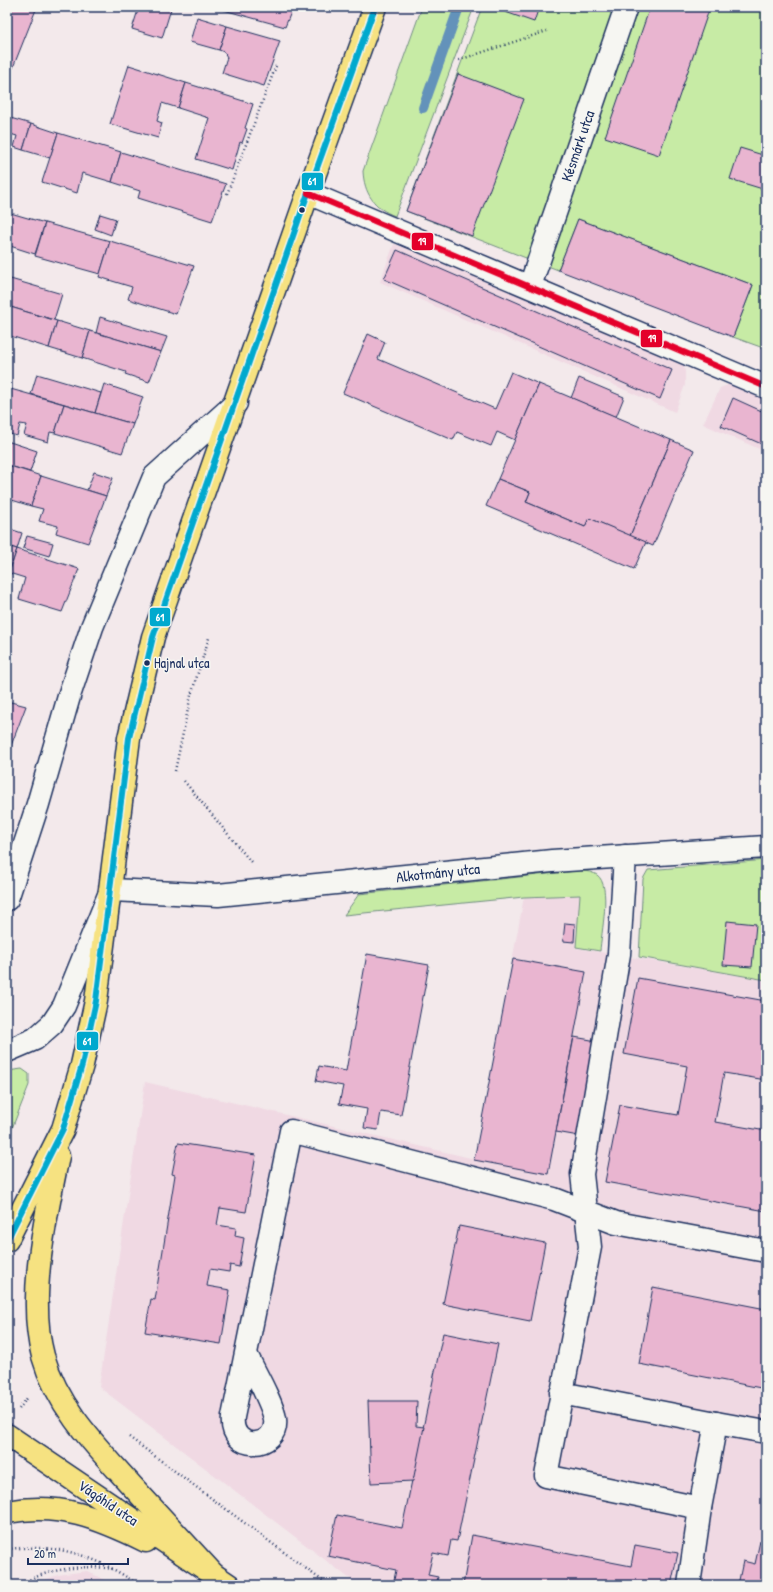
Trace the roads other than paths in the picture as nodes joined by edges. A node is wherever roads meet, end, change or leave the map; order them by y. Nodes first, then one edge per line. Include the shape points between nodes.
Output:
1 (375, 7) edge
2 (626, 7) edge
3 (308, 193) junction
4 (530, 286) junction
5 (766, 386) edge
6 (236, 403) junction
7 (766, 847) edge
8 (625, 856) junction
9 (111, 890) junction
10 (7, 899) edge
11 (7, 1051) edge
12 (63, 1129) junction
13 (586, 1211) junction
14 (7, 1240) edge
15 (766, 1251) edge
16 (246, 1354) dead end
17 (561, 1393) junction
18 (716, 1423) junction
19 (766, 1432) edge
20 (7, 1435) edge
21 (700, 1508) junction
22 (7, 1512) edge
23 (221, 1580) edge
24 (689, 1585) edge

1 - 3 main road
2 - 4 street, Késmárk utca
3 - 4 street
3 - 6 main road
4 - 5 street
6 - 9 main road via 167,594 142,680 129,738
6 - 10 street via 154,477 92,627
7 - 8 street, Alkotmány utca
8 - 9 street, Alkotmány utca via 218,895
8 - 13 street via 619,954 582,1174
9 - 11 street via 64,1006 52,1024 35,1039
9 - 12 main road via 96,1001 82,1065
12 - 14 main road
12 - 23 main road via 46,1218 38,1288 43,1356 64,1404 86,1436
13 - 15 street via 616,1223
13 - 16 street via 554,1199 291,1132
13 - 17 street via 590,1247
17 - 18 street
17 - 21 street via 546,1476
18 - 19 street
18 - 21 street
20 - 23 main road, Vágóhíd utca
21 - 24 street
22 - 23 main road via 26,1508 59,1509 86,1516 127,1532

